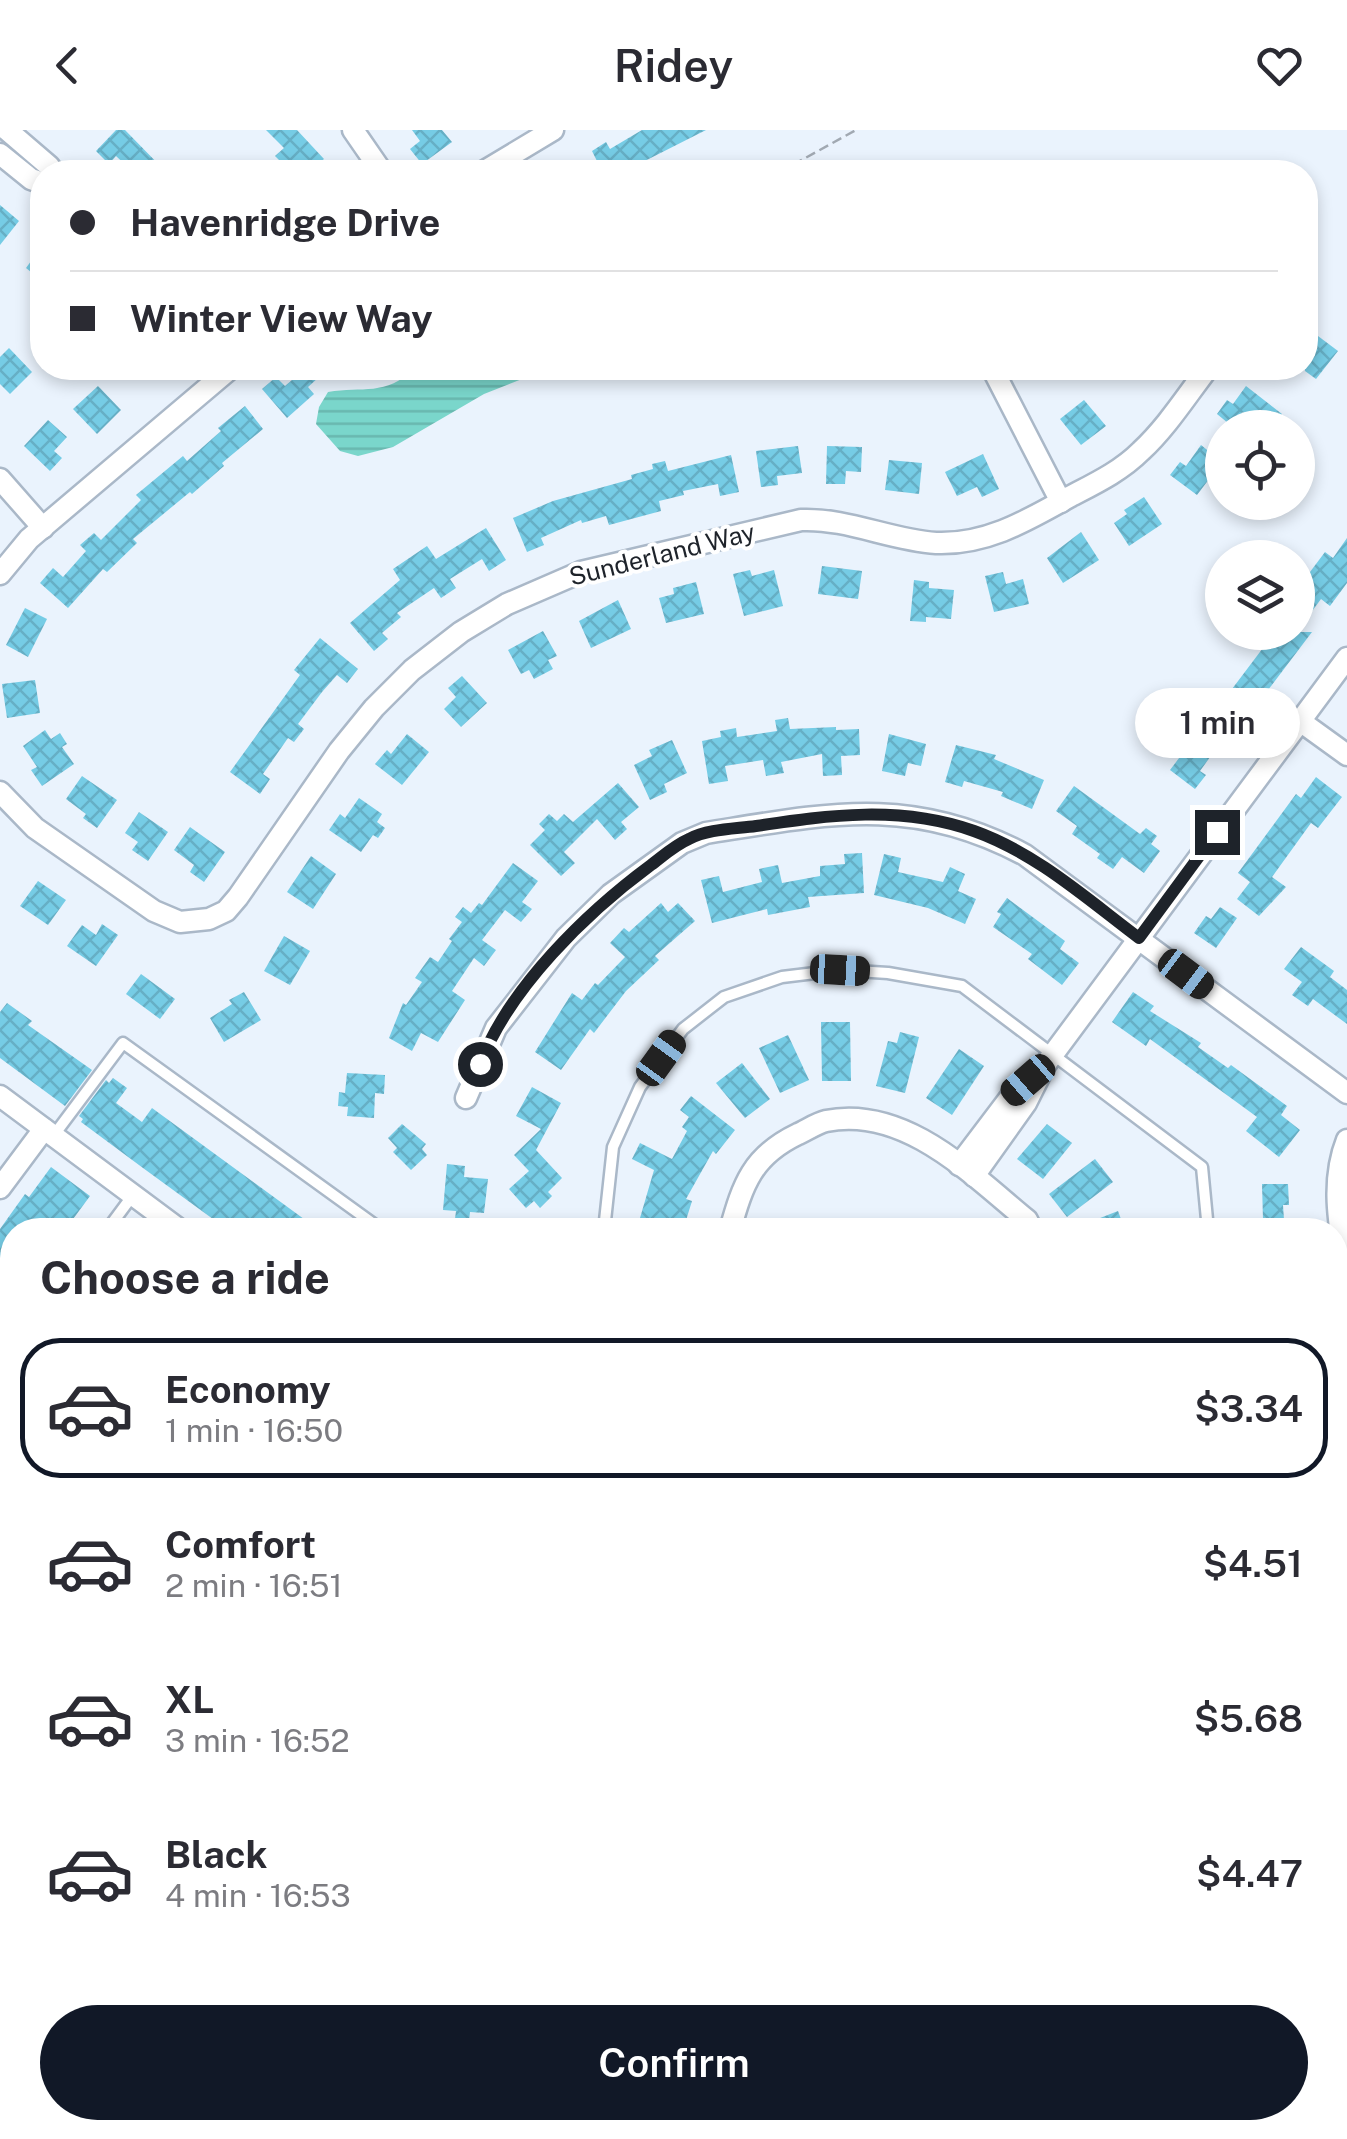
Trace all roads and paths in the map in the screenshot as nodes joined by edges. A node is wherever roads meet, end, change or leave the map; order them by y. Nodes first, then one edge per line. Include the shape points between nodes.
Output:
1 (7, 130) edge
2 (353, 130) edge
3 (553, 130) edge
4 (856, 130) edge
5 (0, 154) edge
6 (42, 160) edge
7 (374, 160) edge
8 (503, 160) edge
9 (802, 160) edge
10 (30, 177) edge
11 (218, 380) edge
12 (998, 380) edge
13 (1198, 380) edge
14 (0, 479) edge
15 (1061, 502) junction
16 (43, 528) junction
17 (0, 574) edge
18 (1347, 658) edge
19 (1300, 721) junction
20 (1347, 755) edge
21 (0, 792) edge
22 (1139, 938) junction
23 (1049, 1060) junction
24 (1347, 1093) edge
25 (0, 1096) edge
26 (466, 1098) dead end
27 (49, 1132) junction
28 (1347, 1140) edge
29 (966, 1171) junction
30 (0, 1188) edge
31 (134, 1195) junction
32 (117, 1218) edge
33 (164, 1218) edge
34 (365, 1218) edge
35 (605, 1218) edge
36 (733, 1218) edge
37 (1025, 1218) edge
38 (1207, 1218) edge
39 (1339, 1218) edge

1 - 6 street
2 - 7 street
3 - 8 street
4 - 9 path
5 - 10 street
11 - 16 street
12 - 15 street
13 - 15 street, Sunderland Way via 1142,451
14 - 16 street
15 - 21 street, Sunderland Way via 1002,532 954,543 801,520 597,568 507,604 426,658 384,697 238,897 209,919 180,922 154,911 35,828
16 - 17 street
18 - 19 street
19 - 20 street
19 - 22 street
22 - 23 street
22 - 24 street
22 - 26 street via 1025,856 938,820 864,812 706,833 611,894 566,938 496,1028
23 - 29 street via 1012,1095
23 - 35 lane via 962,986 943,982 840,970 782,977 724,996 682,1030 640,1087 613,1147
23 - 38 lane via 1202,1167
25 - 27 street
27 - 30 street
27 - 31 street
27 - 34 lane via 123,1043
28 - 39 street via 1336,1191
29 - 36 street via 932,1145 880,1120 825,1121 775,1145 742,1185
29 - 37 street
31 - 32 lane
31 - 33 street

